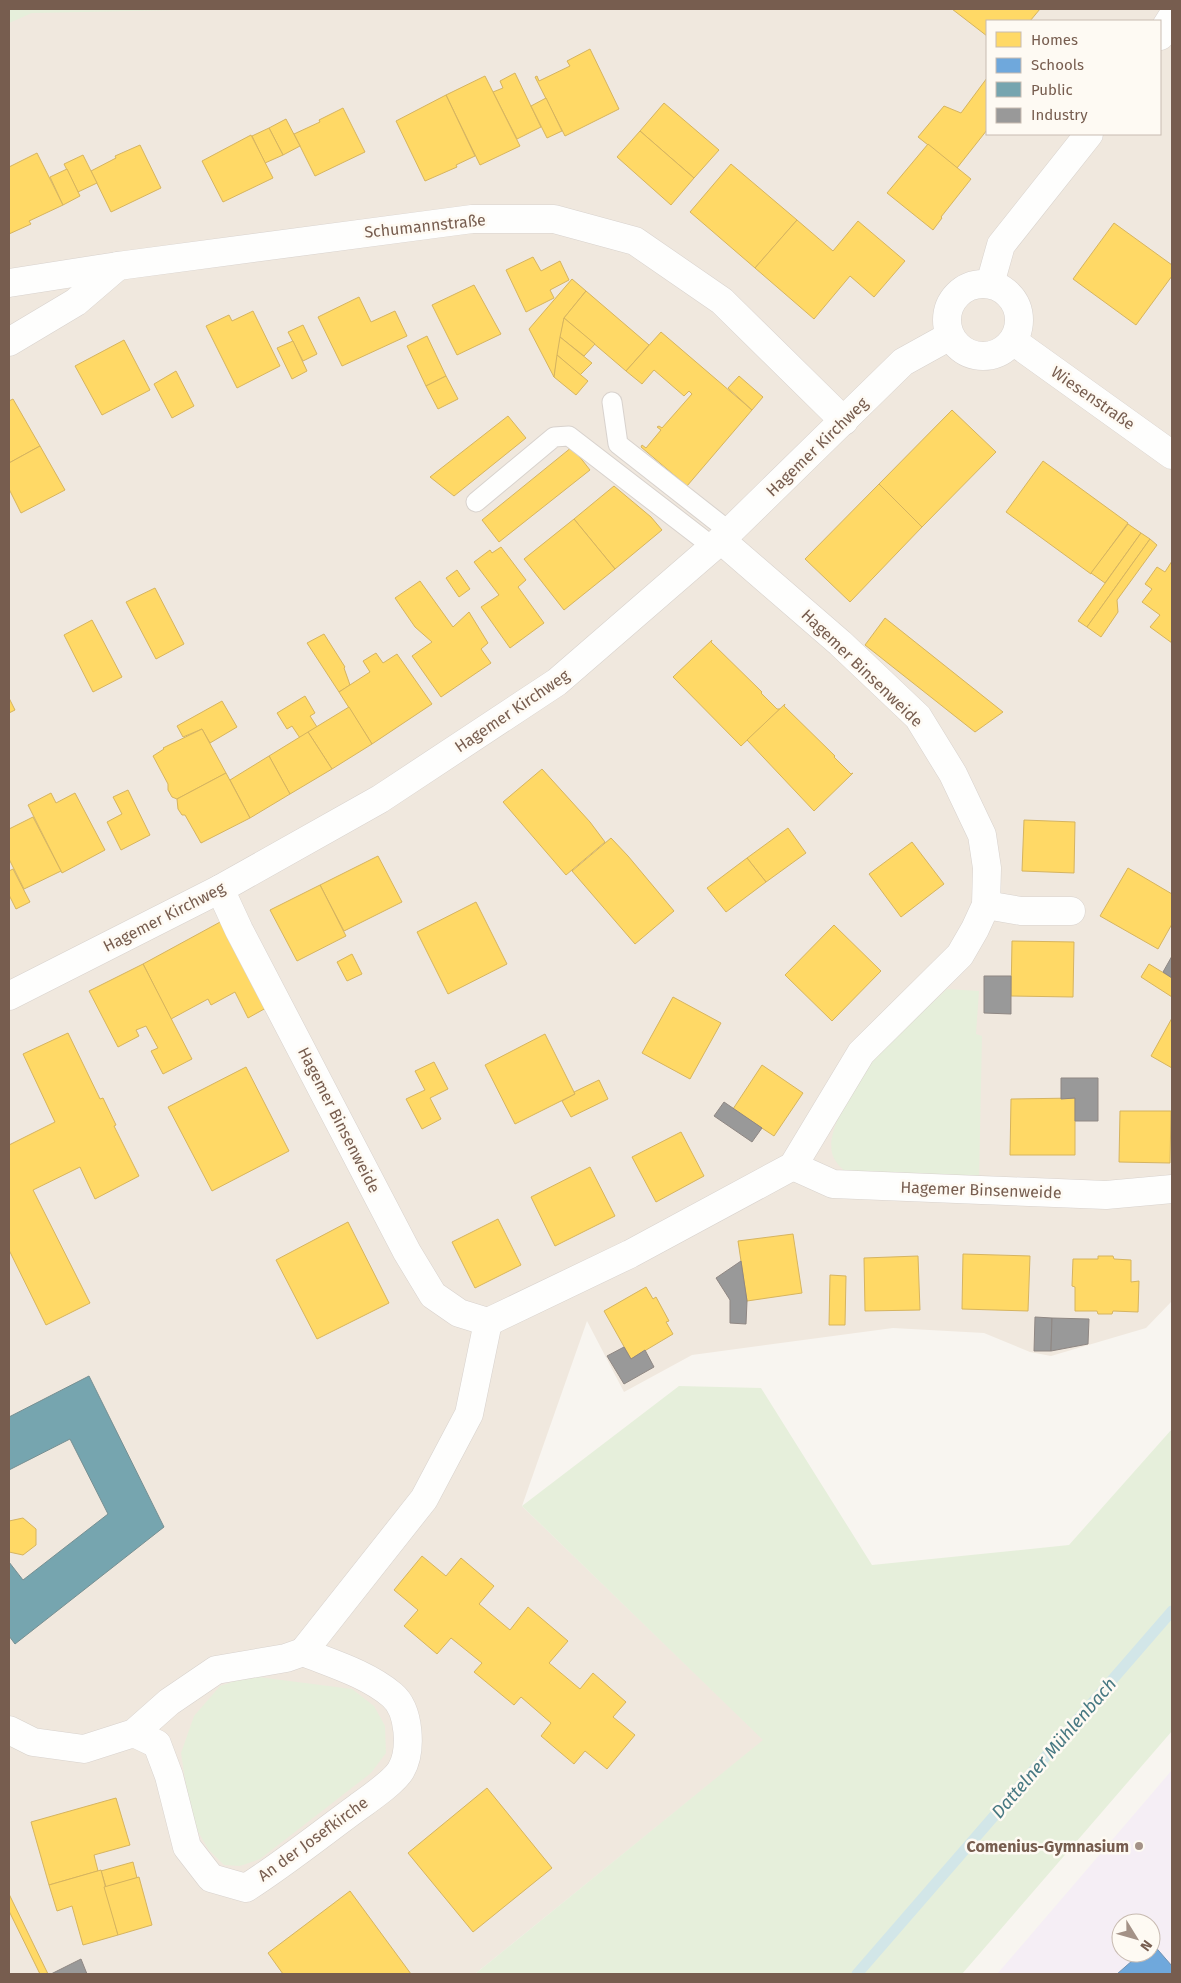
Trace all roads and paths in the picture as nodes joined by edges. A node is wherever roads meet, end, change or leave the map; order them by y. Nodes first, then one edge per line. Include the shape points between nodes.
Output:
1 (1172, 17) edge
2 (1161, 34) edge
3 (1089, 135) edge
4 (118, 266) junction
5 (9, 283) edge
6 (990, 284) junction
7 (950, 336) junction
8 (1013, 341) junction
9 (9, 342) edge
10 (612, 402) dead end
11 (844, 421) junction
12 (1172, 455) edge
13 (476, 502) dead end
14 (721, 540) junction
15 (220, 888) junction
16 (986, 905) junction
17 (1070, 911) dead end
18 (9, 996) edge
19 (793, 1166) junction
20 (1172, 1189) edge
21 (488, 1322) junction
22 (303, 1652) junction
23 (9, 1730) edge
24 (134, 1733) junction

1 - 2 street
3 - 6 street via 1001,245
4 - 5 street, Schumannstraße
4 - 9 street via 76,302
4 - 11 street, Schumannstraße via 472,219 554,220 635,241 722,301
6 - 7 street via 973,285 957,294 948,310
6 - 8 street via 1007,292 1017,307 1020,325
7 - 8 street via 962,350 980,357 998,354
7 - 11 street, Hagemer Kirchweg via 903,362
8 - 12 street, Wiesenstraße
10 - 14 lane via 618,444
11 - 14 street, Hagemer Kirchweg
13 - 14 lane via 554,437 569,436
14 - 15 street, Hagemer Kirchweg via 558,682 380,800
14 - 16 street, Hagemer Binsenweide via 840,643 918,717 953,774 982,835 987,868
15 - 18 street, Hagemer Kirchweg
15 - 21 street, Hagemer Binsenweide via 433,1295 459,1313
16 - 17 street via 1021,912
16 - 19 street, Hagemer Binsenweide via 960,955 861,1054
19 - 20 street, Hagemer Binsenweide via 833,1184 1106,1195
19 - 21 street via 630,1254
21 - 22 street via 469,1414 424,1499
22 - 24 street via 216,1670 170,1702
22 - 24 street, An der Josefkirche via 371,1681 394,1696 406,1718 408,1749 401,1771 380,1790 246,1888 211,1878 187,1847 169,1776 157,1744
23 - 24 street via 33,1742 84,1749

